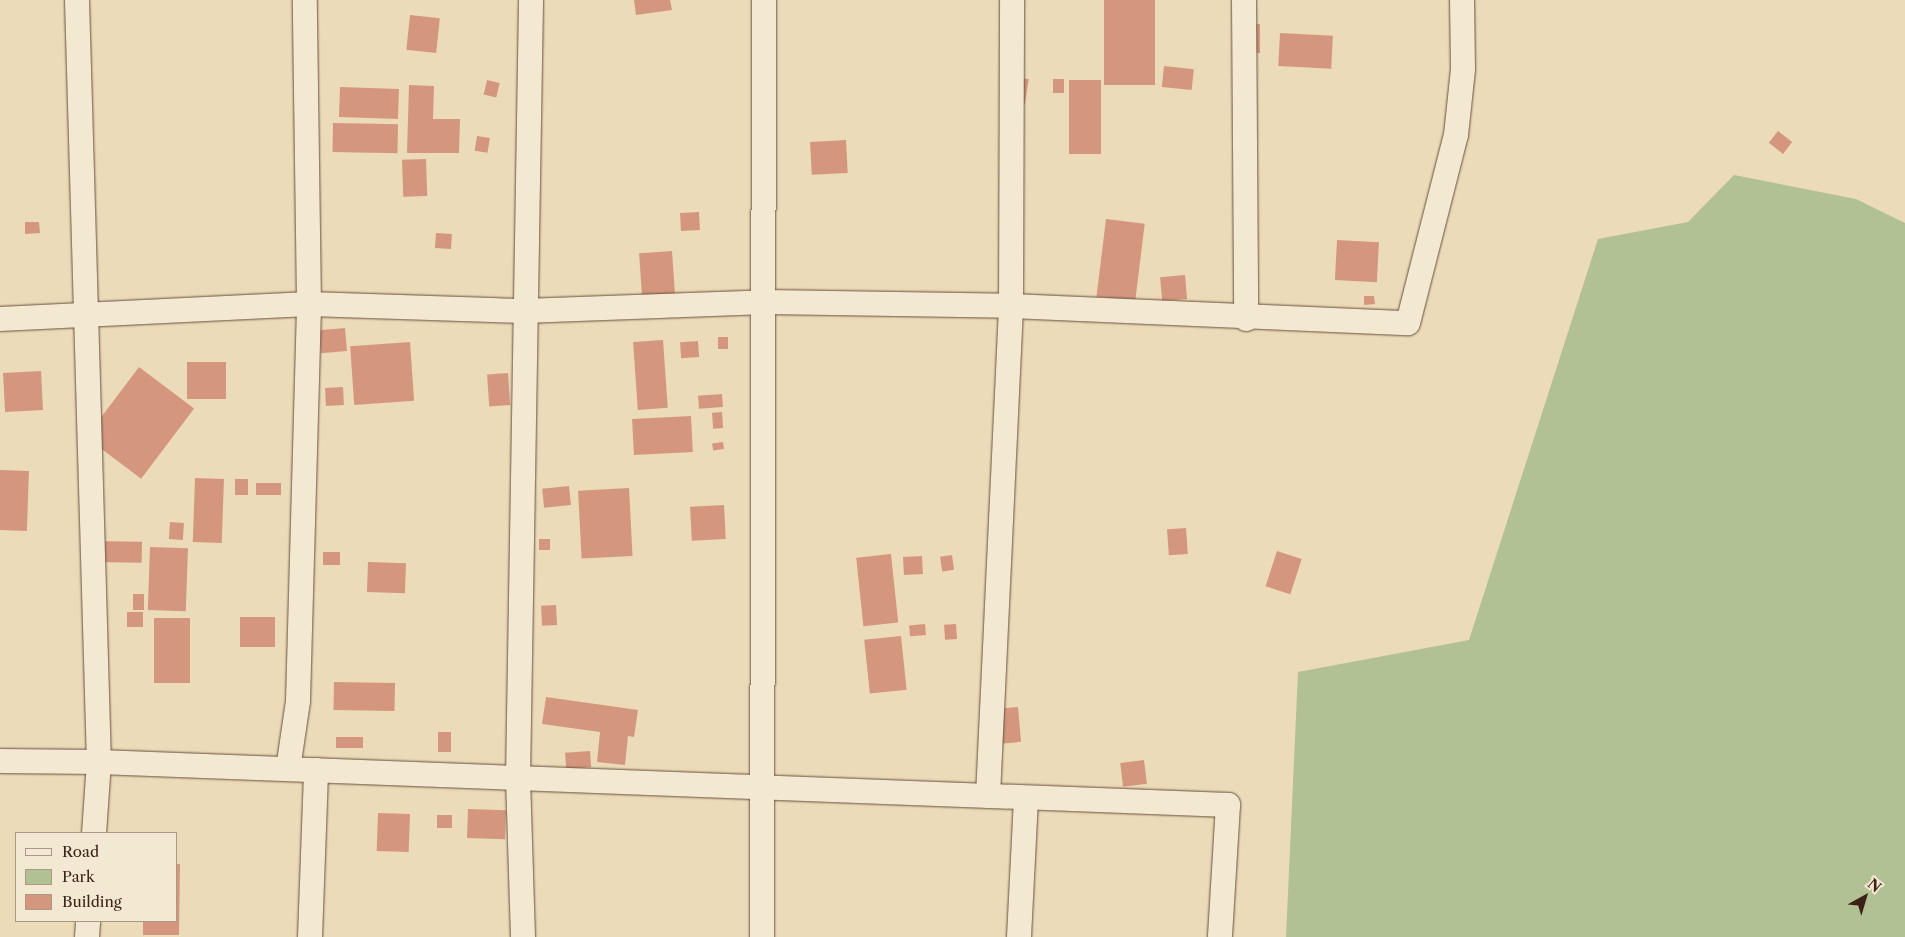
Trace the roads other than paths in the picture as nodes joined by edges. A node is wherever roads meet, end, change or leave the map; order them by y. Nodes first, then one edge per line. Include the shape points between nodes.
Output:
1 (77, 0) edge
2 (305, 0) edge
3 (531, 0) edge
4 (764, 0) edge
5 (1012, 0) edge
6 (1244, 0) edge
7 (1462, 0) edge
8 (766, 302) junction
9 (309, 304) junction
10 (1011, 306) junction
11 (524, 311) junction
12 (88, 315) junction
13 (0, 319) edge
14 (1246, 319) junction
15 (0, 762) edge
16 (99, 762) junction
17 (288, 769) junction
18 (316, 770) junction
19 (518, 778) junction
20 (762, 787) junction
21 (988, 796) junction
22 (1026, 798) junction
23 (94, 832) edge
24 (88, 922) edge
25 (88, 937) edge
26 (310, 937) edge
27 (522, 937) edge
28 (762, 937) edge
29 (1019, 937) edge
30 (1220, 937) edge

1 - 12 street
2 - 9 street
3 - 11 street
4 - 8 street
5 - 10 street
6 - 14 street
7 - 14 street via 1463,69 1456,135 1408,323
8 - 10 street
8 - 11 street
8 - 20 street
9 - 11 street
9 - 12 street
9 - 17 street via 298,701
10 - 14 street
10 - 21 street
11 - 19 street
12 - 13 street
12 - 16 street
15 - 16 street
16 - 17 street
16 - 23 street
17 - 18 street
18 - 19 street
18 - 26 street
19 - 20 street
19 - 27 street
20 - 21 street
20 - 28 street
21 - 22 street
22 - 29 street
22 - 30 street via 1228,805
24 - 25 street

